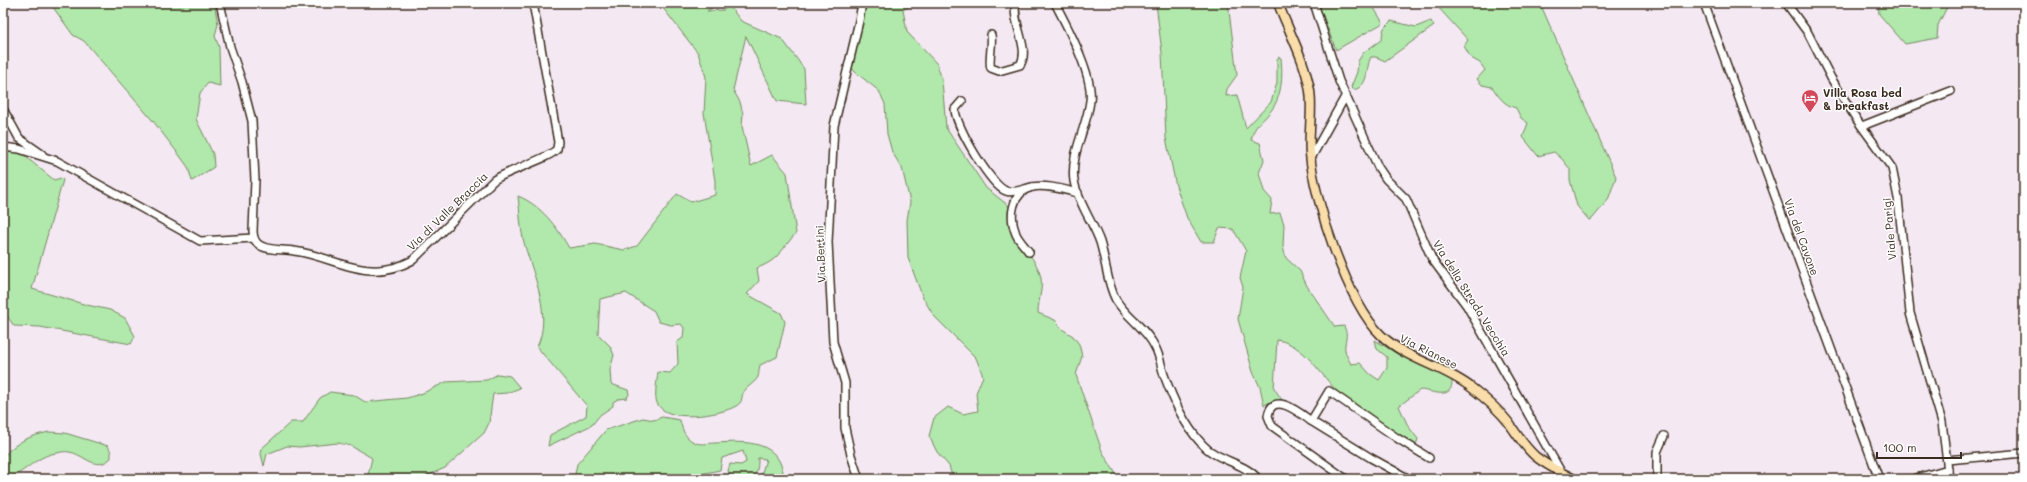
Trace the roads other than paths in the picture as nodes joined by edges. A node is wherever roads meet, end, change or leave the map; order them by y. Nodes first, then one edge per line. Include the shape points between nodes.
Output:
1 (220, 3) edge
2 (533, 3) edge
3 (862, 3) edge
4 (1016, 3) edge
5 (1055, 3) edge
6 (1278, 3) edge
7 (1314, 3) edge
8 (1704, 3) edge
9 (1786, 3) edge
10 (991, 35) dead end
11 (1951, 91) dead end
12 (1346, 95) junction
13 (962, 102) dead end
14 (3, 108) edge
15 (1862, 126) junction
16 (3, 147) edge
17 (47, 158) junction
18 (1311, 158) junction
19 (1033, 187) junction
20 (1078, 193) junction
21 (254, 238) junction
22 (1030, 252) dead end
23 (1311, 421) junction
24 (1664, 436) dead end
25 (2024, 453) edge
26 (1430, 458) dead end
27 (1947, 460) junction
28 (1948, 469) junction
29 (1561, 472) junction
30 (859, 479) edge
31 (1258, 479) edge
32 (1346, 479) edge
33 (1409, 479) edge
34 (1574, 479) edge
35 (1657, 479) edge
36 (1879, 479) edge
37 (1912, 479) edge
38 (1949, 479) edge

1 - 21 street via 252,121 255,162
2 - 21 street, Via di Valle Braccia via 558,142 555,152 499,177 419,255 410,262 395,267 378,270 359,269 307,253 263,247 258,245
3 - 30 street, Via Bertini via 834,126 828,242 833,338 845,379 845,428
4 - 10 street via 1015,15 1023,60 1020,65 999,71 991,68
5 - 20 street via 1091,89 1090,106 1074,169
6 - 18 main road, Via Rianese via 1302,62 1310,92
7 - 12 street, Via della Strada Vecchia
8 - 36 street, Via del Cavone
9 - 15 street, Viale Parigi via 1808,33 1831,78
11 - 15 street
12 - 18 street
12 - 29 street, Via della Strada Vecchia via 1379,170 1407,201 1432,259 1467,306
13 - 19 street via 955,109 957,122 992,178 1008,192
14 - 17 street via 19,138
15 - 27 street, Viale Parigi via 1889,161 1894,173 1909,309 1938,408
16 - 17 street
17 - 21 street via 98,183 198,240
18 - 29 main road, Via Rianese via 1335,251 1357,300 1373,326 1398,348 1444,370 1472,388 1498,411 1534,455
19 - 20 street via 1049,187
19 - 22 street via 1018,196 1012,214 1016,232
20 - 31 street via 1100,241 1114,296 1154,346 1171,393 1186,422 1206,448 1251,472
23 - 26 street via 1329,391
23 - 32 street via 1289,406 1281,404 1272,406 1268,414 1273,426
23 - 33 street via 1376,462
24 - 35 street via 1657,452
25 - 27 street
27 - 28 street, Viale Parigi
28 - 37 street
28 - 38 street, Viale Parigi
29 - 34 main road, Via Rianese

